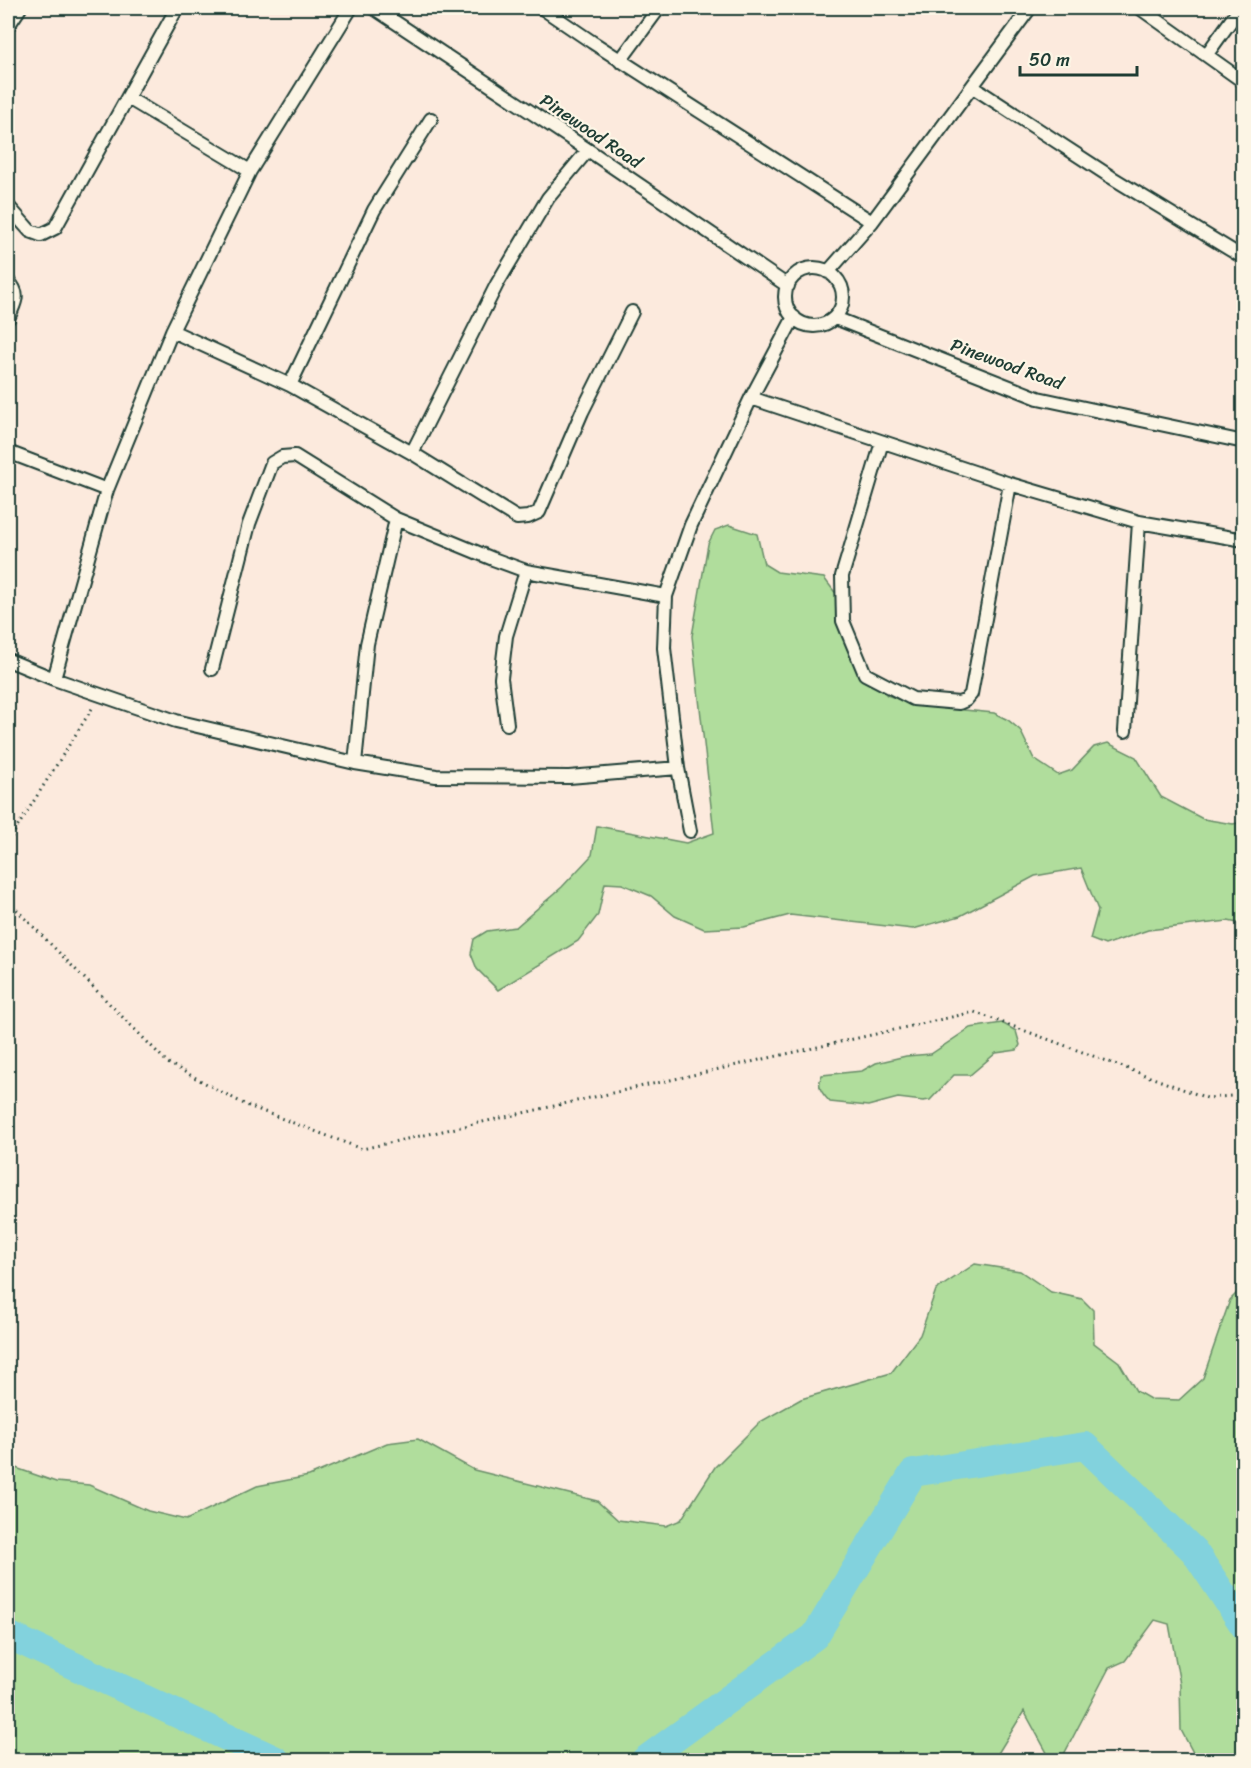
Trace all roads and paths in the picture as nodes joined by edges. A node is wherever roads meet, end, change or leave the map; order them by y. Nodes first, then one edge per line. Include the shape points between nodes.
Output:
1 (20, 8) edge
2 (177, 8) edge
3 (351, 8) edge
4 (374, 8) edge
5 (542, 8) edge
6 (659, 8) edge
7 (1030, 8) edge
8 (1140, 8) edge
9 (1240, 8) edge
10 (8, 26) edge
11 (1207, 54) junction
12 (620, 61) junction
13 (1244, 82) edge
14 (973, 87) junction
15 (128, 98) junction
16 (431, 119) dead end
17 (588, 150) junction
18 (250, 171) junction
19 (8, 206) edge
20 (872, 222) junction
21 (1244, 258) edge
22 (828, 272) junction
23 (8, 281) edge
24 (788, 286) junction
25 (632, 312) dead end
26 (794, 317) junction
27 (835, 318) junction
28 (8, 319) edge
29 (172, 332) junction
30 (290, 385) junction
31 (751, 398) junction
32 (882, 442) junction
33 (1244, 442) edge
34 (8, 452) edge
35 (412, 453) junction
36 (1010, 484) junction
37 (107, 490) junction
38 (396, 519) junction
39 (1139, 522) junction
40 (1244, 540) edge
41 (526, 571) junction
42 (666, 596) junction
43 (8, 660) edge
44 (212, 669) dead end
45 (54, 679) junction
46 (100, 695) junction
47 (507, 724) dead end
48 (1125, 731) dead end
49 (355, 763) junction
50 (678, 768) junction
51 (690, 831) dead end
52 (8, 842) edge
53 (8, 901) edge
54 (1244, 1095) edge

1 - 10 street
2 - 15 street
3 - 18 street
4 - 17 street, Pinewood Road
5 - 12 street
6 - 12 street
7 - 14 street
8 - 11 street
9 - 11 street
11 - 13 street
12 - 20 street
14 - 20 street
14 - 21 street
15 - 18 street
15 - 19 street via 55,228 41,235 30,231
16 - 30 street via 374,210
17 - 24 street, Pinewood Road
17 - 35 street via 548,198 496,284
18 - 29 street
20 - 22 street
22 - 24 street via 801,272
22 - 27 street via 843,293
23 - 28 street via 16,299
24 - 26 street via 786,303
25 - 35 street via 582,412 539,512 517,518
26 - 27 street via 801,323 819,326
26 - 31 street
27 - 33 street, Pinewood Road via 1038,398
29 - 30 street
29 - 37 street
30 - 35 street
31 - 32 street
31 - 42 street via 691,525
32 - 36 street
32 - 36 street via 842,576 843,621 865,674 913,699 959,703 971,694
34 - 37 street
36 - 39 street
37 - 45 street
38 - 41 street
38 - 44 street via 295,456 272,463 249,524
38 - 49 street via 367,644
39 - 40 street
39 - 48 street
41 - 42 street
41 - 47 street via 506,636 501,678
42 - 50 street via 664,648
43 - 45 street
45 - 46 street
46 - 49 street via 176,721
46 - 52 path
49 - 50 street via 436,776 569,777
50 - 51 street
53 - 54 path via 168,1062 246,1105 362,1149 974,1012 1207,1098

